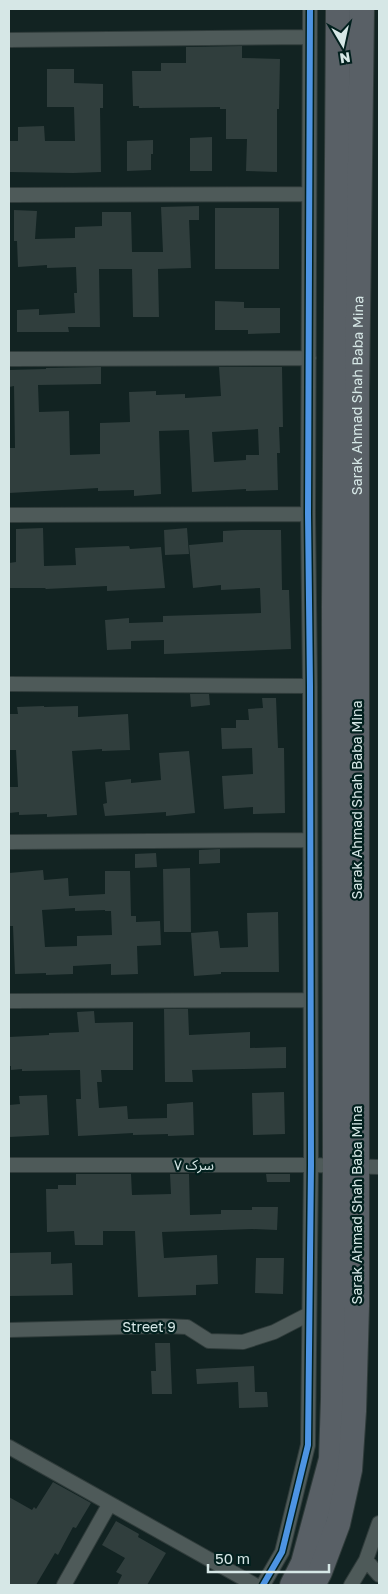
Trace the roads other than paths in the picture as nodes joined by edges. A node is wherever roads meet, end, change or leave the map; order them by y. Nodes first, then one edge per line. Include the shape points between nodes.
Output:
1 (310, 9) edge
2 (338, 9) edge
3 (362, 9) edge
4 (310, 37) junction
5 (9, 40) edge
6 (309, 194) junction
7 (9, 195) edge
8 (309, 358) junction
9 (9, 359) edge
10 (308, 514) junction
11 (9, 515) edge
12 (9, 684) edge
13 (310, 686) junction
14 (310, 840) junction
15 (9, 842) edge
16 (310, 1000) junction
17 (9, 1001) edge
18 (9, 1165) edge
19 (311, 1165) junction
20 (357, 1166) edge
21 (309, 1314) junction
22 (9, 1330) edge
23 (9, 1447) edge
24 (109, 1505) junction
25 (379, 1524) edge
26 (366, 1560) junction
27 (379, 1566) edge
28 (379, 1575) edge
29 (64, 1585) edge
30 (255, 1585) edge
31 (263, 1585) edge
32 (292, 1585) edge
33 (313, 1585) edge
34 (351, 1585) edge

1 - 4 street
2 - 20 highway via 334,597
3 - 20 highway, Sarak Ahmad Shah Baba Mina via 357,393
4 - 5 street
4 - 6 street
6 - 7 street
6 - 8 street
8 - 9 street
8 - 10 street
10 - 11 street
10 - 13 street
12 - 13 street
13 - 14 street
14 - 15 street
14 - 16 street
16 - 17 street
16 - 19 street
18 - 19 street, سرک ۷
19 - 20 street, سرک ۷
19 - 21 street
20 - 32 highway via 333,1399 331,1459 303,1562
20 - 33 highway, Sarak Ahmad Shah Baba Mina via 357,1306 350,1470 338,1524
21 - 22 street, Street 9 via 274,1332 243,1342 209,1341 187,1327
21 - 31 street via 308,1445 282,1552
23 - 24 street
24 - 29 street
24 - 30 street
25 - 26 street
26 - 27 street
26 - 28 street
26 - 34 street

